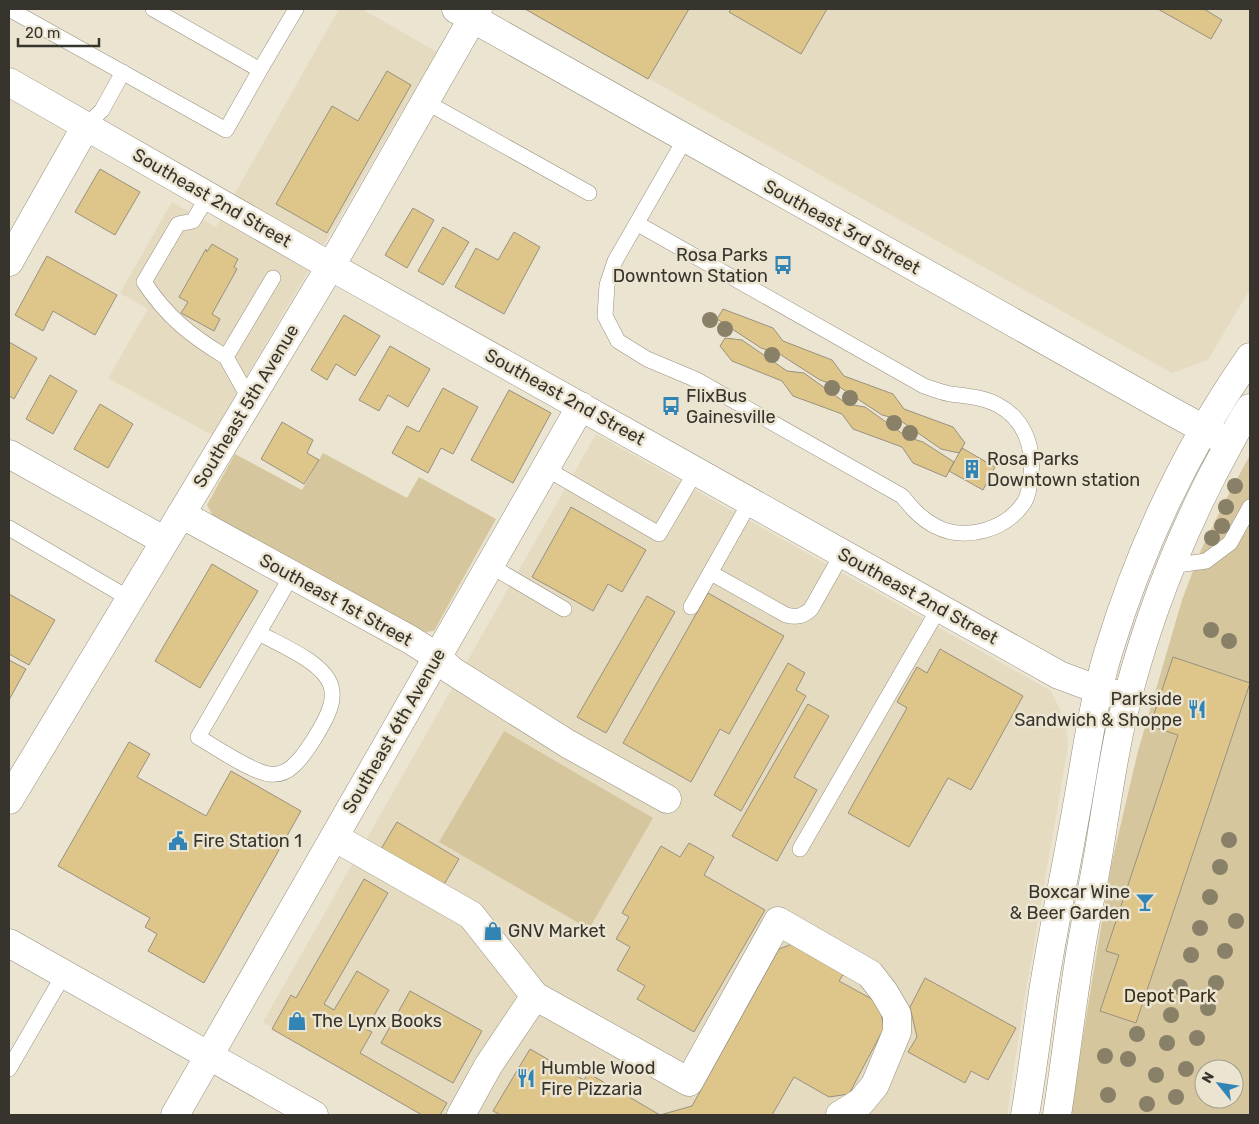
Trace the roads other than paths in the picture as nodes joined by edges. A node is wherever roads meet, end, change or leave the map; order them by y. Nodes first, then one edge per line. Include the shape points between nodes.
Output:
1 (9, 9) edge
2 (154, 9) edge
3 (296, 9) edge
4 (469, 12) edge
5 (260, 70) junction
6 (123, 72) junction
7 (9, 82) edge
8 (426, 102) junction
9 (86, 126) junction
10 (685, 139) junction
11 (589, 193) dead end
12 (208, 196) junction
13 (638, 224) junction
14 (9, 262) edge
15 (330, 266) junction
16 (273, 278) dead end
17 (226, 357) junction
18 (1250, 357) edge
19 (250, 400) junction
20 (581, 406) junction
21 (1250, 408) edge
22 (1203, 429) junction
23 (1230, 443) junction
24 (9, 454) edge
25 (545, 468) junction
26 (696, 471) junction
27 (750, 502) junction
28 (1250, 507) edge
29 (181, 514) junction
30 (9, 528) edge
31 (165, 541) junction
32 (842, 554) junction
33 (489, 566) junction
34 (1170, 566) junction
35 (710, 573) junction
36 (292, 575) junction
37 (130, 599) junction
38 (691, 607) dead end
39 (939, 608) junction
40 (564, 609) dead end
41 (259, 633) junction
42 (436, 656) junction
43 (1099, 690) junction
44 (1128, 697) junction
45 (667, 799) dead end
46 (9, 800) edge
47 (334, 837) junction
48 (800, 849) dead end
49 (9, 942) edge
50 (64, 974) junction
51 (535, 996) junction
52 (210, 1057) junction
53 (9, 1069) edge
54 (857, 1111) edge
55 (175, 1115) edge
56 (314, 1115) edge
57 (461, 1115) edge
58 (1025, 1115) edge
59 (1057, 1115) edge

1 - 6 lane
2 - 5 lane
3 - 5 lane
4 - 8 street, Southeast 5th Avenue
4 - 10 street, Southeast 3rd Street
5 - 6 lane via 226,130
6 - 9 lane via 102,110
7 - 9 street, Southeast 2nd Street
8 - 11 lane
8 - 15 street, Southeast 5th Avenue
9 - 12 street, Southeast 2nd Street
9 - 14 street
10 - 13 lane
10 - 22 street, Southeast 3rd Street
12 - 15 street, Southeast 2nd Street
12 - 17 lane via 194,221 178,224 144,282 157,302 180,325
13 - 13 lane via 616,261 607,285 605,316 618,341 647,359 698,380 902,496 916,513 935,527 962,534 991,529 1012,515 1026,500 1032,462 1029,439 1017,420 997,404 924,386
15 - 19 street, Southeast 5th Avenue
15 - 20 street, Southeast 2nd Street
16 - 17 lane
17 - 19 lane
18 - 22 street
19 - 29 street, Southeast 5th Avenue
20 - 25 street, Southeast 6th Avenue
20 - 26 street, Southeast 2nd Street
21 - 23 street
22 - 23 street, Southeast 3rd Street
22 - 43 street via 1140,564
23 - 34 street
24 - 31 street
25 - 26 lane via 659,534
25 - 33 street, Southeast 6th Avenue
26 - 27 street, Southeast 2nd Street
27 - 32 street, Southeast 2nd Street
27 - 35 lane
28 - 34 lane via 1230,543 1206,561
29 - 31 street, Southeast 5th Avenue
29 - 36 street, Southeast 1st Street
30 - 37 lane
31 - 37 street, Southeast 5th Avenue
32 - 35 lane via 811,609 795,617
32 - 39 street, Southeast 2nd Street
33 - 40 lane
33 - 42 street, Southeast 6th Avenue
34 - 44 street via 1148,623
35 - 38 lane
36 - 41 lane
36 - 42 street, Southeast 1st Street
37 - 46 street, Southeast 5th Avenue
39 - 43 street, Southeast 2nd Street via 1059,675
39 - 48 lane
41 - 41 lane via 198,737 256,770 281,773 293,767 314,738 330,709 332,686 317,666
42 - 45 street, Southeast 1st Street via 451,670 568,744
42 - 47 street, Southeast 6th Avenue
43 - 44 street, Southeast 2nd Street
43 - 58 street via 1043,992
44 - 59 street via 1076,980
47 - 51 street via 471,915
47 - 52 street, Southeast 6th Avenue
49 - 50 street
50 - 52 street
50 - 53 lane
51 - 54 street via 689,1082 778,921 870,974 897,1014 897,1032 889,1053 875,1084
51 - 57 street via 488,1066
52 - 55 street, Southeast 6th Avenue
52 - 56 street

